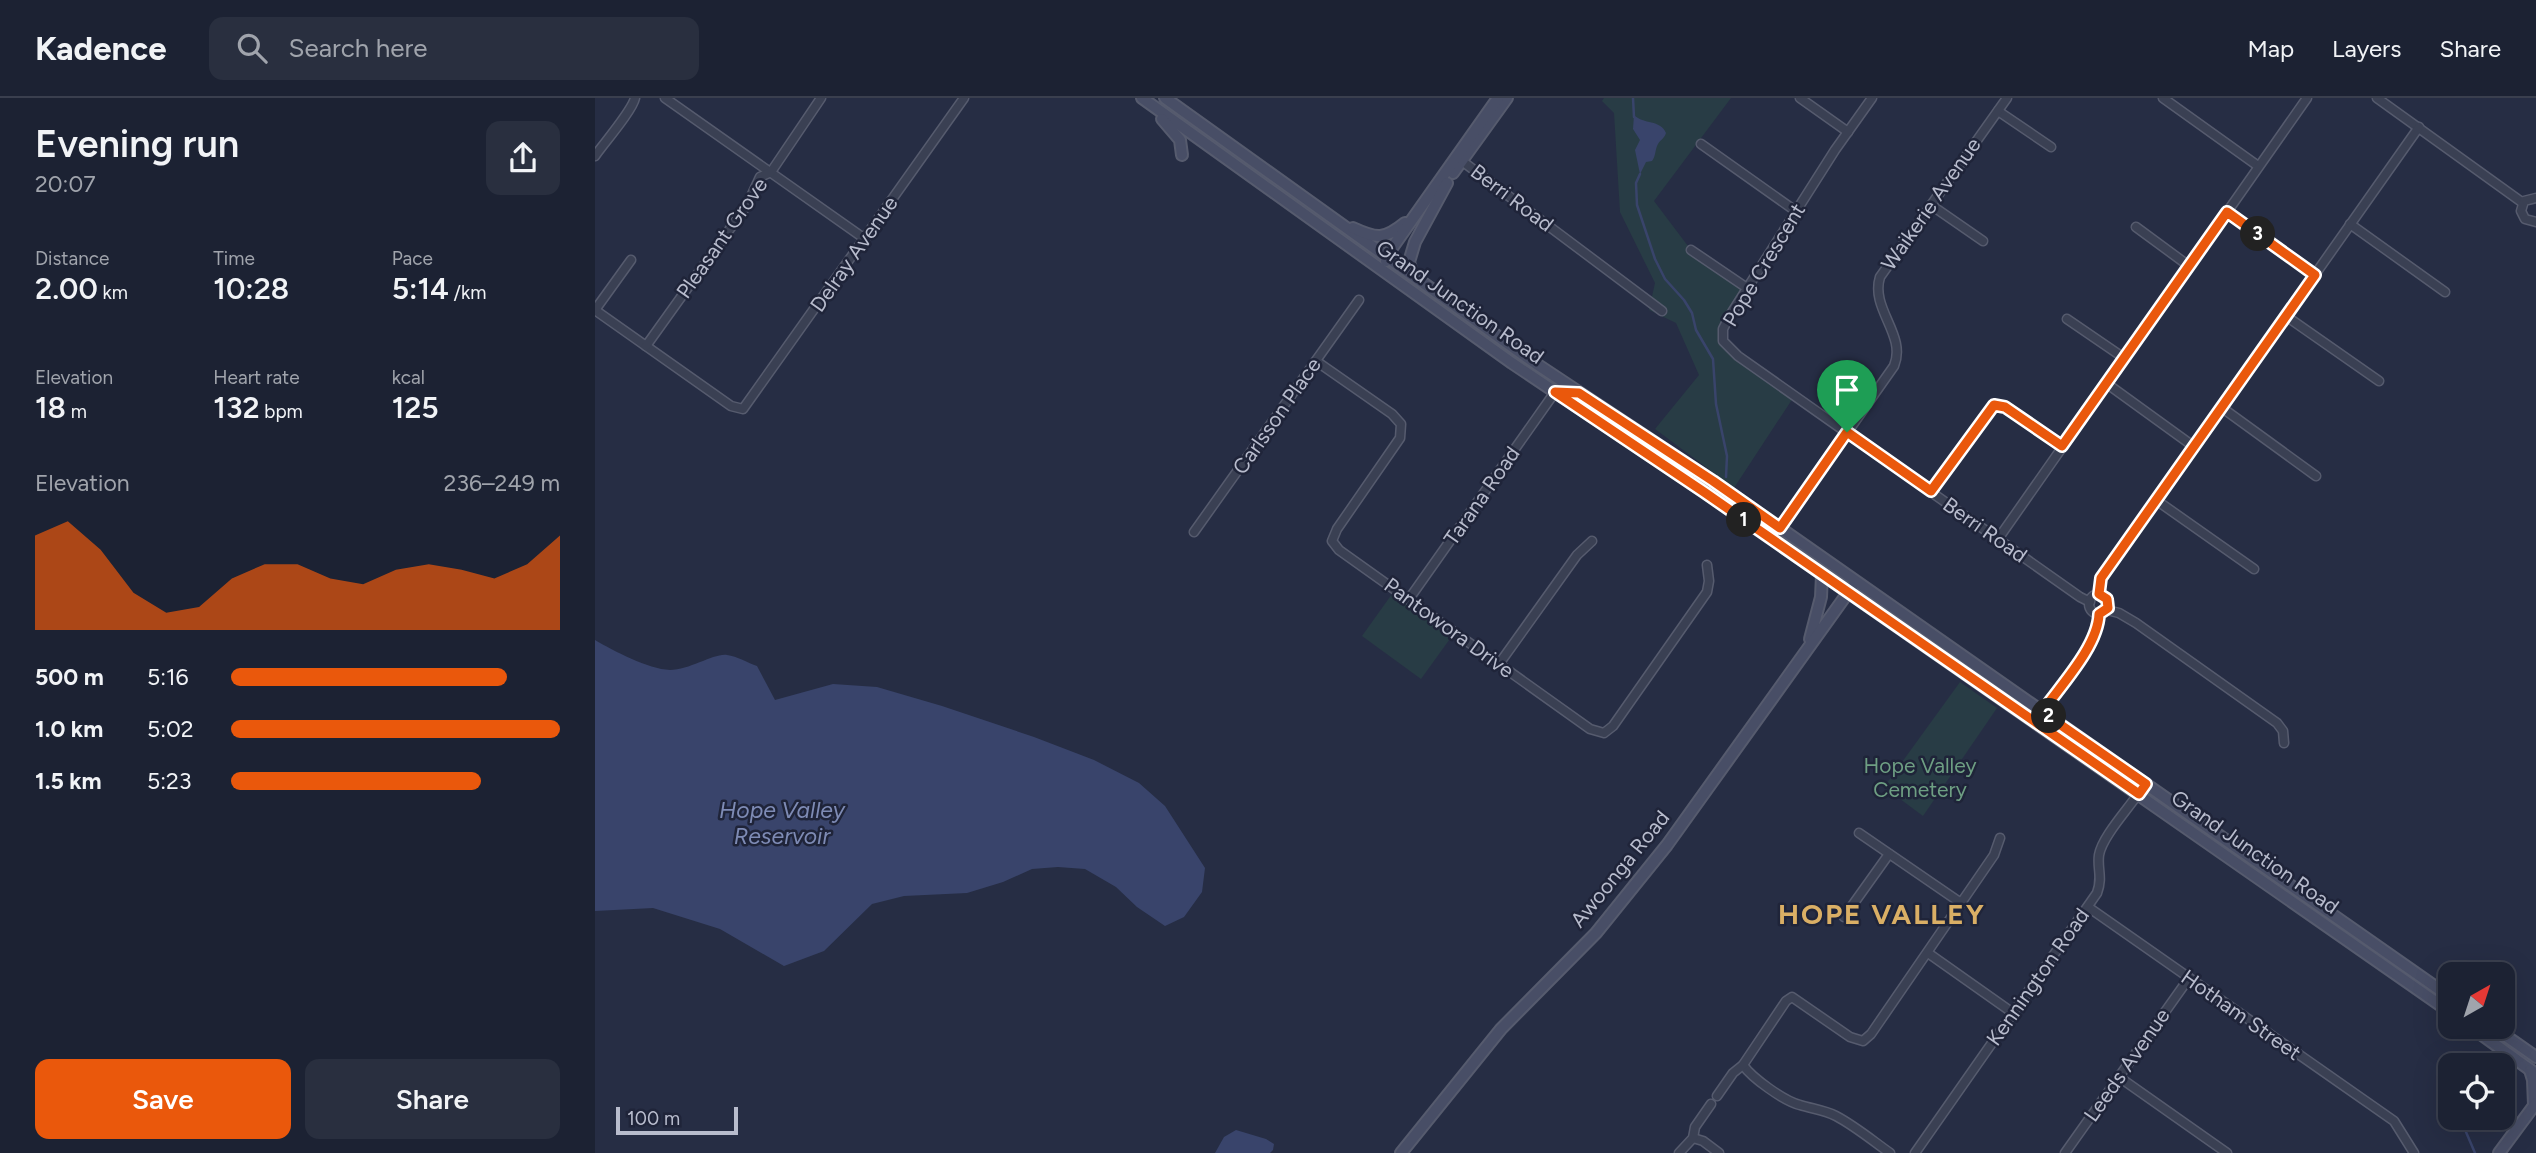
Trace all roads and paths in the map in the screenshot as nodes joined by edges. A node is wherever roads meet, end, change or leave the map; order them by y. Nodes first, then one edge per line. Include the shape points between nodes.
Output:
1 (635, 98) edge
2 (665, 98) edge
3 (821, 98) edge
4 (964, 98) edge
5 (1165, 98) edge
6 (1498, 98) edge
7 (1507, 98) edge
8 (1800, 98) edge
9 (1872, 98) edge
10 (2007, 98) edge
11 (2163, 98) edge
12 (2307, 98) edge
13 (2377, 98) edge
14 (1144, 100) edge
15 (1998, 111) junction
16 (1204, 126) junction
17 (2419, 127) junction
18 (1848, 132) junction
19 (1215, 134) junction
20 (1195, 138) junction
21 (1701, 144) dead end
22 (1207, 145) junction
23 (2052, 147) dead end
24 (1182, 155) dead end
25 (595, 156) edge
26 (1459, 159) junction
27 (2258, 166) junction
28 (771, 172) junction
29 (1447, 183) junction
30 (2536, 198) edge
31 (2523, 203) junction
32 (1931, 205) junction
33 (1797, 212) junction
34 (2227, 212) junction
35 (1416, 214) junction
36 (1335, 220) junction
37 (2536, 222) edge
38 (2350, 224) junction
39 (2136, 227) dead end
40 (865, 239) junction
41 (1983, 241) dead end
42 (1691, 250) dead end
43 (1388, 258) junction
44 (631, 260) dead end
45 (2189, 265) junction
46 (1381, 269) junction
47 (2315, 275) junction
48 (1414, 277) junction
49 (1747, 288) junction
50 (2445, 292) dead end
51 (1359, 300) dead end
52 (595, 310) edge
53 (1662, 311) dead end
54 (2286, 316) junction
55 (2067, 319) dead end
56 (646, 346) junction
57 (2124, 358) junction
58 (1316, 361) junction
59 (1535, 363) junction
60 (2379, 381) dead end
61 (2106, 383) junction
62 (1555, 392) junction
63 (1579, 393) junction
64 (2221, 407) junction
65 (1847, 432) junction
66 (2062, 446) junction
67 (2193, 446) junction
68 (2316, 475) dead end
69 (1931, 491) junction
70 (2156, 500) junction
71 (1780, 528) junction
72 (1194, 532) dead end
73 (1998, 539) junction
74 (1592, 541) dead end
75 (1707, 565) dead end
76 (2254, 569) dead end
77 (1822, 575) junction
78 (1855, 582) junction
79 (1848, 592) junction
80 (2099, 594) junction
81 (1409, 599) junction
82 (2090, 601) junction
83 (2103, 612) junction
84 (1808, 645) junction
85 (1499, 664) junction
86 (2042, 712) junction
87 (2035, 722) junction
88 (2284, 743) dead end
89 (2146, 784) junction
90 (2139, 794) junction
91 (1859, 832) dead end
92 (2000, 838) dead end
93 (1889, 854) junction
94 (2271, 872) junction
95 (2263, 882) junction
96 (1961, 904) junction
97 (2088, 907) junction
98 (1844, 917) dead end
99 (2347, 924) junction
100 (2356, 946) junction
101 (1928, 953) junction
102 (2391, 956) junction
103 (2376, 960) junction
104 (2417, 974) junction
105 (2189, 978) junction
106 (2438, 989) edge
107 (2438, 1001) edge
108 (2438, 1003) edge
109 (2013, 1013) junction
110 (2488, 1040) edge
111 (2512, 1040) edge
112 (2536, 1057) edge
113 (1743, 1065) junction
114 (2533, 1072) edge
115 (2119, 1077) junction
116 (2535, 1104) edge
117 (1693, 1138) junction
118 (2221, 1151) edge
119 (1401, 1153) edge
120 (1679, 1153) edge
121 (1719, 1153) edge
122 (1890, 1153) edge
123 (1915, 1153) edge
124 (2066, 1153) edge
125 (2414, 1153) edge
126 (2500, 1153) edge

1 - 25 street
2 - 28 street
3 - 28 street, Pleasant Grove
4 - 40 street, Delray Avenue
5 - 16 main road, Grand Junction Road
6 - 26 main road
7 - 26 main road
8 - 18 street
9 - 18 street, Pope Crescent
10 - 15 street, Waikerie Avenue
11 - 27 street
12 - 27 street
13 - 17 street
14 - 20 main road, Grand Junction Road
14 - 24 main road via 1178,136
15 - 23 street
15 - 32 street, Waikerie Avenue
16 - 19 main road, Grand Junction Road
16 - 20 main road
17 - 31 street
17 - 38 street
18 - 33 street, Pope Crescent
19 - 22 main road
19 - 36 main road, Grand Junction Road
20 - 22 main road, Grand Junction Road
21 - 33 street
22 - 46 main road, Grand Junction Road
26 - 29 main road
26 - 35 main road
26 - 53 street, Berri Road
27 - 34 street
28 - 40 street
28 - 56 street, Pleasant Grove via 761,177 747,205
29 - 43 main road via 1398,252
29 - 48 main road via 1411,253
30 - 31 street
31 - 37 street via 2522,216
32 - 41 street
32 - 65 street, Waikerie Avenue via 1880,277 1878,298 1898,358
33 - 49 street, Pope Crescent
34 - 45 street
34 - 47 street
35 - 36 main road via 1382,237
35 - 43 main road
36 - 43 main road, Grand Junction Road
38 - 47 street
38 - 50 street
39 - 45 street
40 - 56 street, Delray Avenue via 743,409 731,406
42 - 49 street
43 - 46 main road
43 - 48 main road, Grand Junction Road
44 - 52 street
45 - 57 street
46 - 62 main road, Grand Junction Road
47 - 54 street
48 - 59 main road, Grand Junction Road
49 - 65 street, Pope Crescent via 1723,329 1723,341
51 - 58 street, Carlsson Place
52 - 56 street
54 - 60 street
54 - 64 street
55 - 57 street
57 - 61 street
58 - 72 street, Carlsson Place
58 - 81 street, Pantowora Drive via 1401,424 1400,438 1332,541
59 - 62 main road
59 - 63 main road, Grand Junction Road
61 - 66 street
61 - 67 street
62 - 63 main road
62 - 77 main road, Grand Junction Road
62 - 81 street, Tarana Road
63 - 71 main road, Grand Junction Road
64 - 67 street
64 - 68 street
65 - 69 street, Berri Road
65 - 71 street, Waikerie Avenue
66 - 69 street via 2005,407 1994,405
66 - 73 street
67 - 70 street
69 - 73 street, Berri Road
70 - 76 street
70 - 80 street via 2101,578
71 - 78 main road, Grand Junction Road
73 - 82 street, Berri Road
74 - 85 street via 1577,555
75 - 85 street, Pantowora Drive via 1707,592 1604,733 1590,729
77 - 79 main road, Grand Junction Road
77 - 84 main road
78 - 79 main road, Awoonga Road
78 - 86 main road, Grand Junction Road
79 - 84 main road, Awoonga Road
79 - 87 main road, Grand Junction Road
80 - 82 street
80 - 83 street via 2107,599
81 - 85 street, Pantowora Drive
82 - 83 street via 2090,608
83 - 86 street via 2091,644
83 - 88 street via 2119,612 2277,723
84 - 119 main road, Awoonga Road via 1667,845 1596,933 1501,1029
86 - 87 main road
86 - 89 main road, Grand Junction Road
87 - 90 main road, Grand Junction Road
89 - 90 main road
89 - 94 main road, Grand Junction Road
90 - 95 main road, Grand Junction Road
90 - 97 street, Kennington Road via 2102,846 2102,881
91 - 93 street
92 - 96 street
93 - 96 street
93 - 98 street
94 - 95 main road
94 - 99 main road, Grand Junction Road
95 - 100 main road, Grand Junction Road
96 - 101 street
97 - 105 street, Hotham Street
97 - 109 street, Kennington Road
99 - 100 main road
99 - 102 main road, Grand Junction Road
100 - 103 main road, Grand Junction Road
101 - 109 street
101 - 113 street via 1863,1041 1792,997
102 - 103 main road
102 - 104 main road, Grand Junction Road
103 - 108 main road, Grand Junction Road
104 - 106 main road, Grand Junction Road
104 - 107 main road via 2417,981
105 - 115 street, Leeds Avenue
105 - 125 street, Hotham Street via 2394,1121
109 - 123 street, Kennington Road
110 - 114 main road
111 - 112 main road
113 - 117 street via 1695,1127
113 - 122 street via 1786,1099 1840,1118
114 - 116 main road
115 - 118 street
115 - 124 street, Leeds Avenue
116 - 126 main road
117 - 120 street
117 - 121 street

